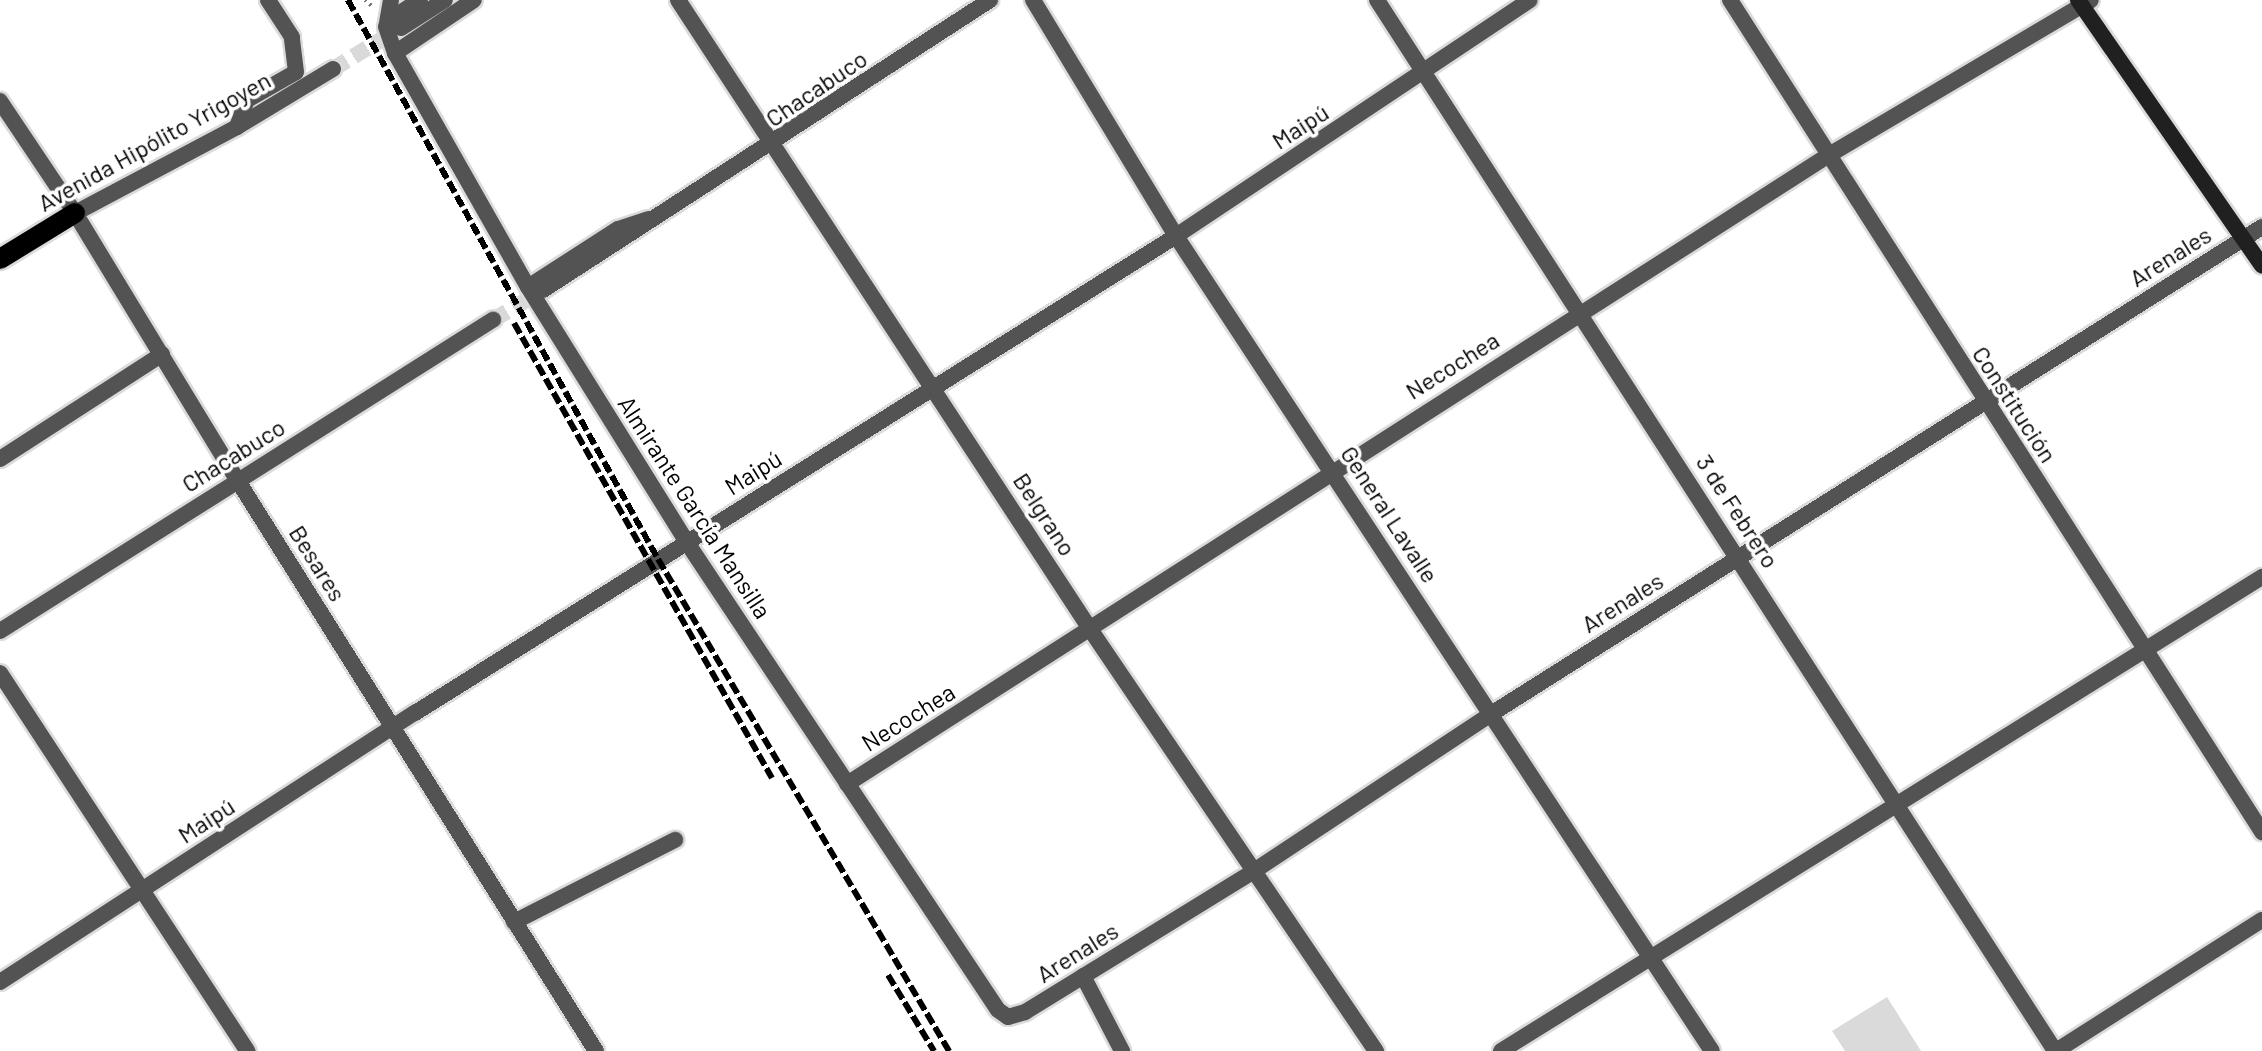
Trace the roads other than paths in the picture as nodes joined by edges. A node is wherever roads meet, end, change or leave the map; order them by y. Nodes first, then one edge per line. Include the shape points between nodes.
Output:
1 (391, 0) edge
2 (420, 0) edge
3 (445, 0) edge
4 (474, 0) edge
5 (678, 0) edge
6 (990, 0) edge
7 (1033, 0) edge
8 (1377, 0) edge
9 (1530, 0) edge
10 (1730, 0) edge
11 (275, 2) edge
12 (2083, 2) edge
13 (395, 24) junction
14 (395, 53) junction
15 (333, 69) tunnel mouth
16 (1423, 74) junction
17 (0, 101) edge
18 (237, 127) junction
19 (773, 145) junction
20 (1829, 155) junction
21 (75, 213) junction
22 (2262, 227) edge
23 (1176, 236) junction
24 (2244, 238) junction
25 (0, 259) edge
26 (2262, 266) edge
27 (536, 288) junction
28 (1578, 314) junction
29 (493, 320) tunnel mouth
30 (162, 354) junction
31 (934, 389) junction
32 (1985, 401) junction
33 (0, 459) edge
34 (1333, 469) junction
35 (238, 481) junction
36 (686, 541) junction
37 (1740, 556) junction
38 (2262, 577) edge
39 (1090, 629) junction
40 (0, 631) edge
41 (2145, 651) junction
42 (0, 673) edge
43 (1491, 714) junction
44 (394, 727) junction
45 (847, 784) junction
46 (1896, 807) junction
47 (2262, 832) edge
48 (675, 840) dead end
49 (1257, 869) junction
50 (142, 891) junction
51 (2262, 920) edge
52 (514, 922) junction
53 (1652, 957) junction
54 (1083, 976) junction
55 (0, 982) edge
56 (1008, 1017) joint
57 (247, 1051) edge
58 (596, 1051) edge
59 (1122, 1051) edge
60 (1376, 1051) edge
61 (1501, 1051) edge
62 (1712, 1051) edge
63 (2055, 1051) edge

1 - 13 street, Almirante García Mansilla
2 - 13 street
3 - 13 street
4 - 14 street
5 - 19 street, Belgrano
6 - 19 street, Chacabuco
7 - 23 street, General Lavalle
8 - 16 street, 3 de Febrero
9 - 16 street, Maipú
10 - 20 street, Constitución
11 - 18 street via 292,37 296,72 247,100
12 - 20 street, Necochea
12 - 24 main road
13 - 14 street, Almirante García Mansilla
14 - 27 street, Almirante García Mansilla
15 - 18 street, Avenida Hipólito Yrigoyen
16 - 23 street, Maipú
16 - 28 street, 3 de Febrero
17 - 21 street, Besares
18 - 21 street, Avenida Hipólito Yrigoyen
19 - 27 street, Chacabuco
19 - 31 street, Belgrano
20 - 28 street, Necochea
20 - 32 street, Constitución
21 - 25 main road, Avenida Hipólito Yrigoyen
21 - 30 street, Besares
22 - 24 street, Arenales
23 - 31 street, Maipú
23 - 34 street, General Lavalle
24 - 26 main road
24 - 32 street, Arenales
27 - 36 street, Almirante García Mansilla
28 - 34 street, Necochea
28 - 37 street, 3 de Febrero
29 - 35 street, Chacabuco
30 - 33 street
30 - 35 street, Besares
31 - 36 street, Maipú
31 - 39 street, Belgrano
32 - 37 street, Arenales
32 - 41 street, Constitución
34 - 39 street, Necochea
34 - 43 street, General Lavalle
35 - 40 street, Chacabuco
35 - 44 street, Besares
36 - 44 street, Maipú
36 - 45 street, Almirante García Mansilla
37 - 43 street, Arenales
37 - 46 street, 3 de Febrero
38 - 41 street
39 - 45 street, Necochea
39 - 49 street, Belgrano
41 - 46 street
41 - 47 street, Constitución
42 - 50 street
43 - 49 street, Arenales
43 - 53 street, General Lavalle
44 - 50 street, Maipú
44 - 52 street, Besares
45 - 56 street, Almirante García Mansilla via 998,1010
46 - 53 street
46 - 63 street, 3 de Febrero
48 - 52 street
49 - 54 street, Arenales
49 - 60 street, Belgrano
50 - 55 street, Maipú
50 - 57 street
51 - 63 street
52 - 58 street, Besares
53 - 61 street
53 - 62 street, General Lavalle
54 - 56 street, Arenales
54 - 59 street

